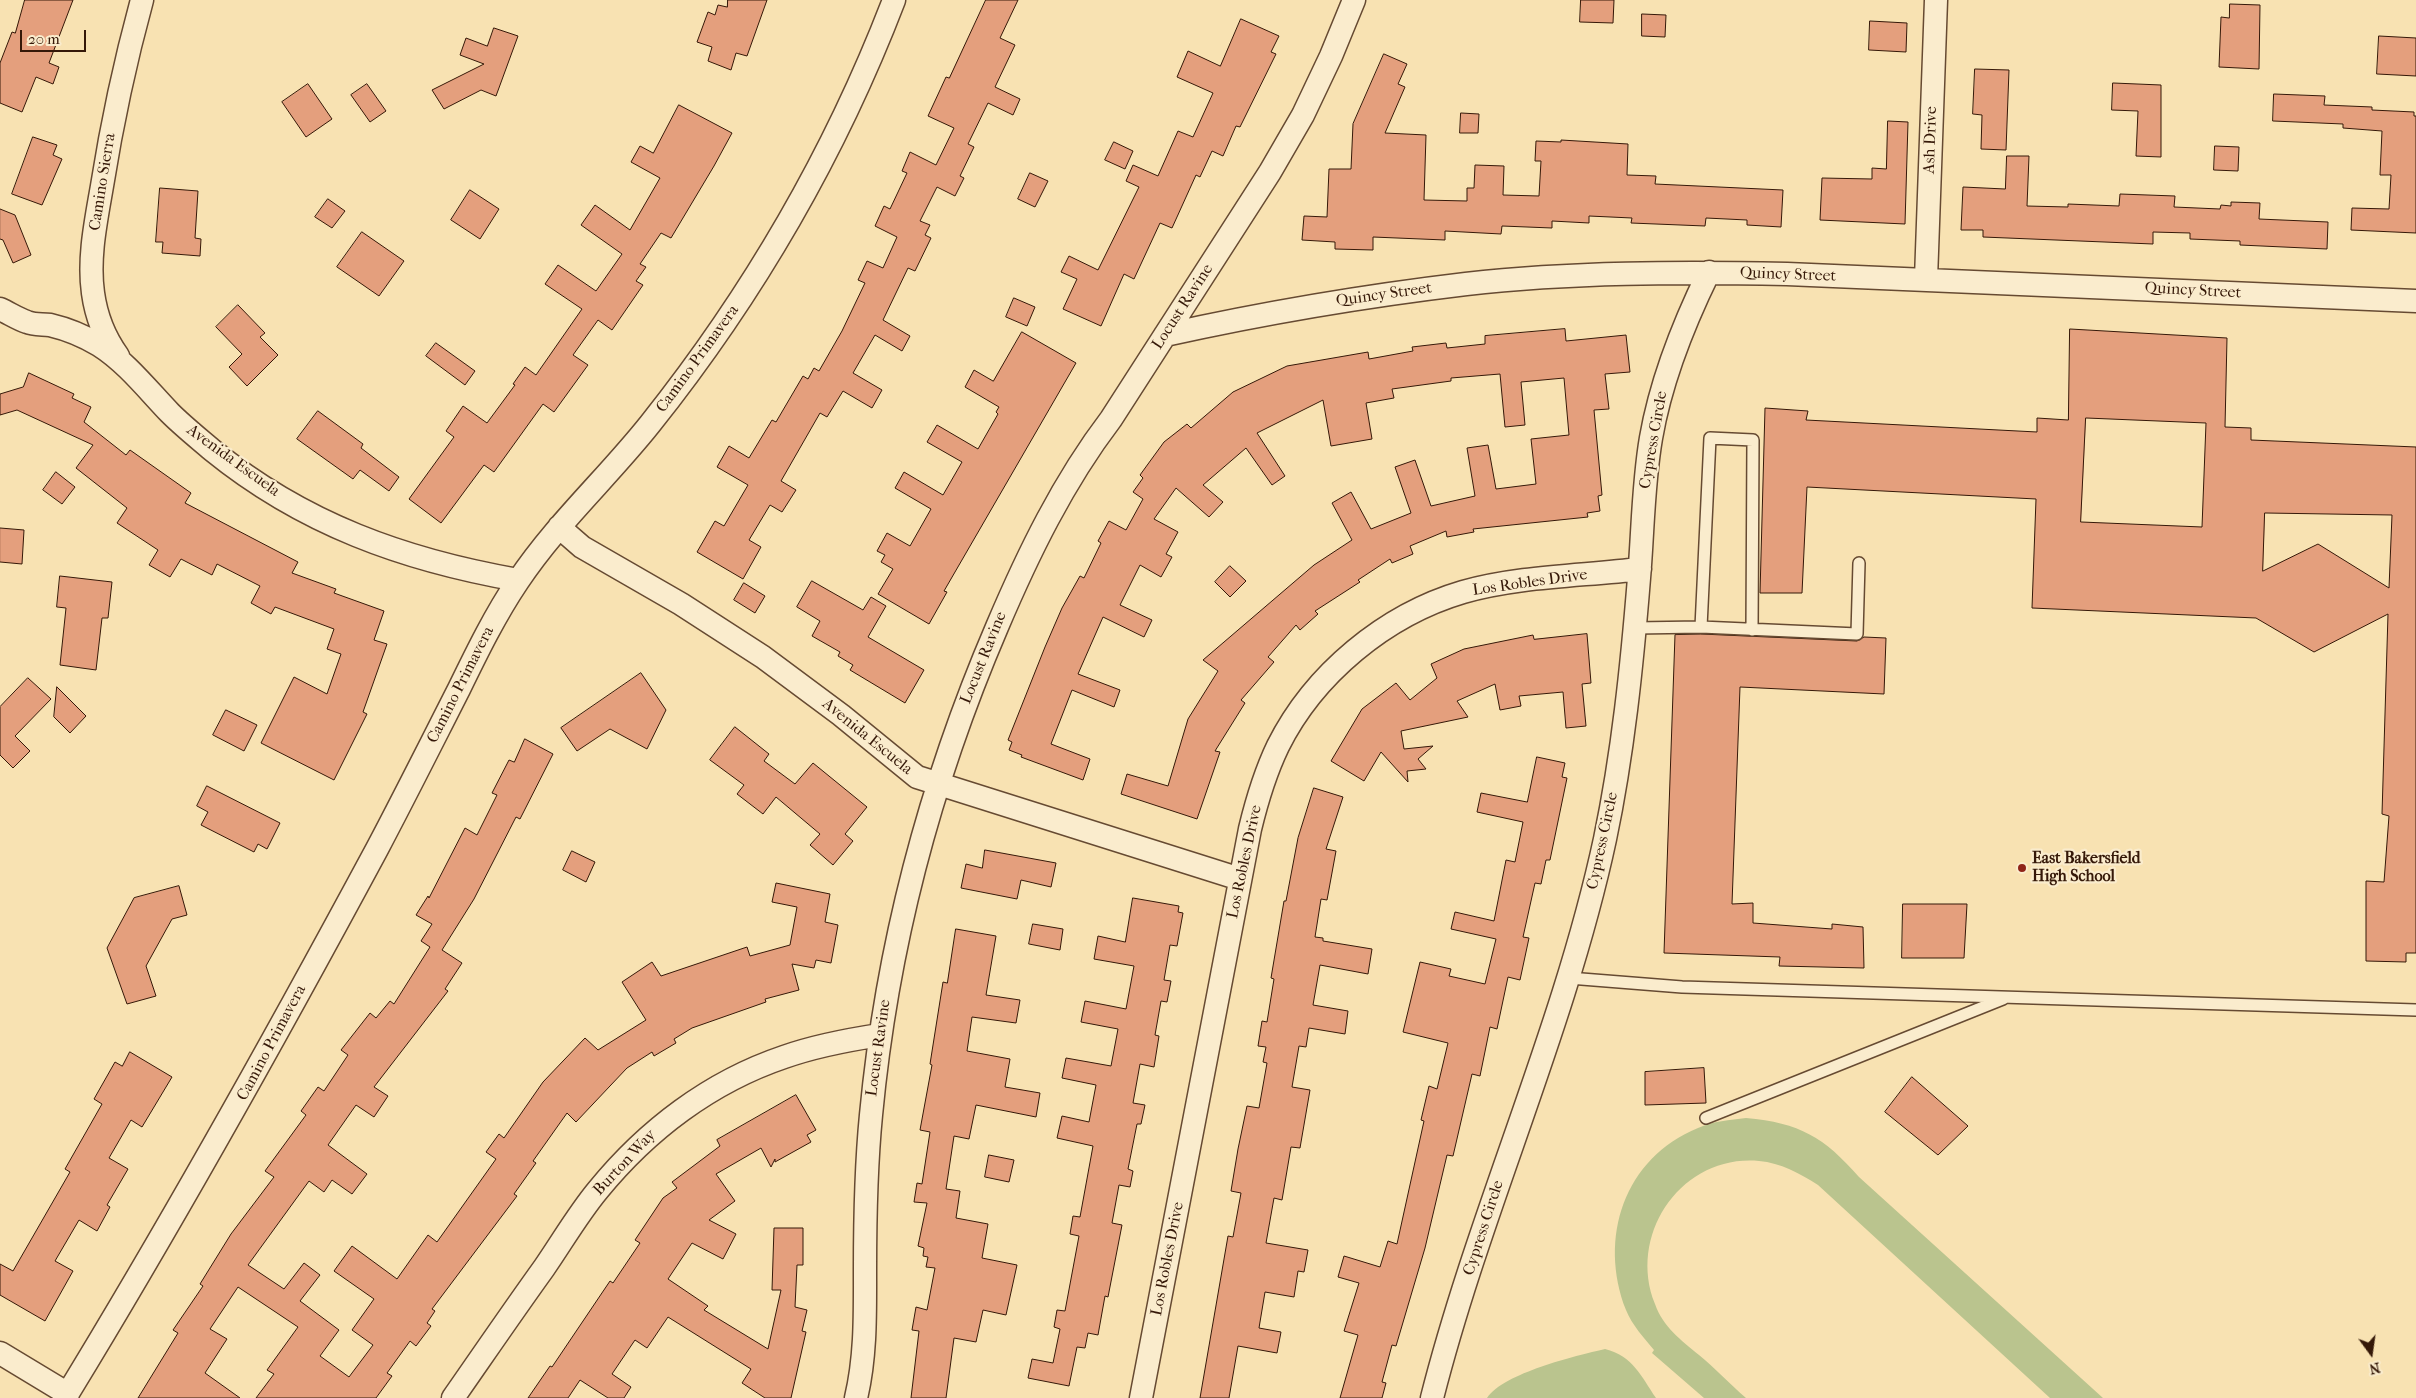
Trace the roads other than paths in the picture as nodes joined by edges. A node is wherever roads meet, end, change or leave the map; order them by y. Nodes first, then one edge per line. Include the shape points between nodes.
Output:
1 (142, 0) edge
2 (894, 0) edge
3 (1354, 0) edge
4 (1936, 0) edge
5 (1709, 272) junction
6 (1926, 280) junction
7 (2416, 301) edge
8 (0, 309) edge
9 (28, 323) junction
10 (0, 324) edge
11 (1165, 336) junction
12 (121, 362) junction
13 (559, 527) junction
14 (1859, 562) dead end
15 (1640, 569) junction
16 (518, 580) junction
17 (1701, 627) junction
18 (1635, 628) junction
19 (1752, 630) junction
20 (937, 784) junction
21 (1240, 879) junction
22 (1569, 978) junction
23 (2007, 998) junction
24 (2416, 1010) edge
25 (880, 1035) junction
26 (1706, 1118) dead end
27 (0, 1353) edge
28 (66, 1396) edge
29 (453, 1398) edge
30 (856, 1398) edge
31 (1141, 1398) edge
32 (1432, 1398) edge

1 - 12 street, Camino Sierra via 112,124 91,264 93,293 101,323
2 - 13 street, Camino Primavera via 836,135 785,229 743,297 648,426
3 - 11 street, Locust Ravine via 1303,115
4 - 6 street, Ash Drive
5 - 6 street, Quincy Street
5 - 11 street, Quincy Street via 1588,275 1468,284 1348,299
5 - 15 street, Cypress Circle via 1687,318 1669,368 1651,436 1643,497
6 - 7 street, Quincy Street
8 - 9 street, Avenida Escuela
9 - 10 street
9 - 12 street, Avenida Escuela via 76,333
11 - 20 street, Locust Ravine via 1086,452 1050,515 1013,588 970,689
12 - 16 street, Avenida Escuela via 172,415 213,450 257,482 313,515 413,557 465,571
13 - 16 street, Camino Primavera
13 - 20 street, Avenida Escuela via 582,547 681,604 762,657 842,715 917,777
14 - 19 lane via 1857,634
15 - 18 street, Cypress Circle
15 - 21 street, Los Robles Drive via 1499,584 1462,593 1389,625 1355,650 1324,680 1278,746 1262,784
16 - 28 street, Camino Primavera via 489,629 398,809 240,1101
17 - 18 lane
17 - 19 lane
17 - 19 lane via 1710,438 1753,440
18 - 22 street, Cypress Circle via 1622,749 1605,838
20 - 21 street, Avenida Escuela
20 - 25 street, Locust Ravine via 914,862
21 - 31 street, Los Robles Drive
22 - 23 lane via 1682,987
22 - 32 street, Cypress Circle via 1481,1232
23 - 24 lane
23 - 26 lane
25 - 29 street, Burton Way via 831,1043 783,1057 737,1076 661,1126 625,1159 597,1192
25 - 30 street, Locust Ravine via 870,1116 865,1198 864,1337
27 - 28 street

